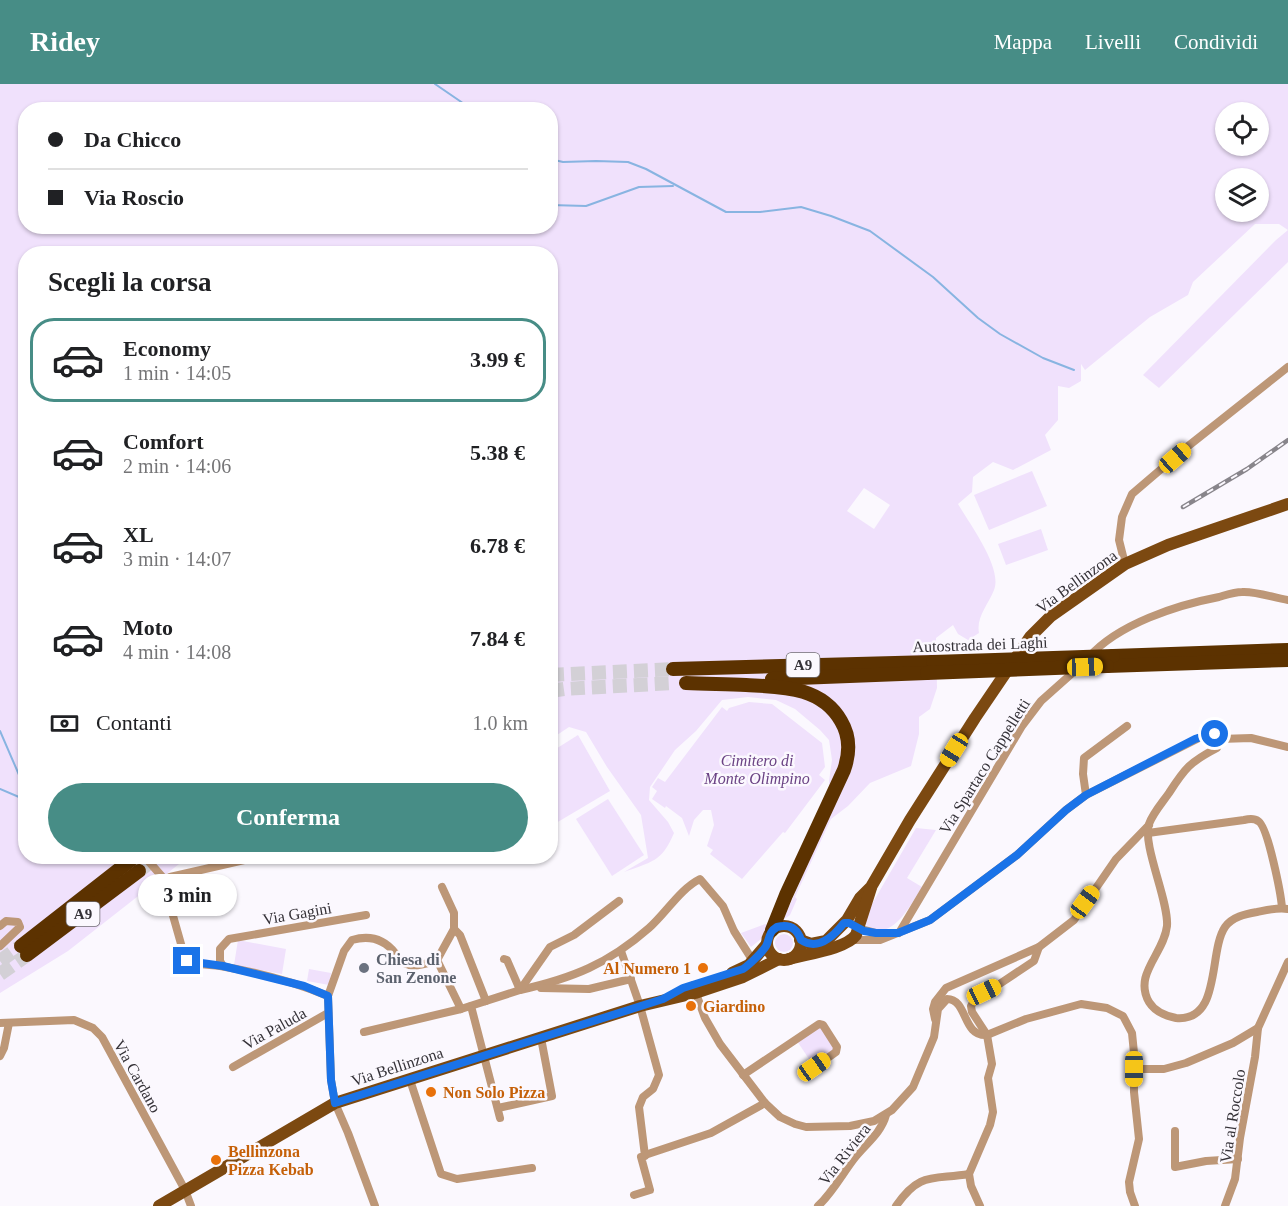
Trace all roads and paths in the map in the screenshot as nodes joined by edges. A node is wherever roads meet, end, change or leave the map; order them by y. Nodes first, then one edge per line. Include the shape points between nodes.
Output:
1 (1288, 367) edge
2 (1288, 504) edge
3 (1125, 564) junction
4 (1288, 600) edge
5 (1288, 650) edge
6 (1288, 660) edge
7 (1110, 661) junction
8 (1127, 726) dead end
9 (1220, 739) junction
10 (1288, 747) edge
11 (1086, 795) junction
12 (1149, 829) junction
13 (135, 864) tunnel mouth
14 (141, 864) edge
15 (227, 864) edge
16 (165, 880) junction
17 (442, 886) dead end
18 (871, 887) junction
19 (619, 901) dead end
20 (1285, 909) edge
21 (366, 915) dead end
22 (844, 923) junction
23 (0, 926) edge
24 (858, 928) junction
25 (454, 929) junction
26 (772, 930) junction
27 (898, 933) junction
28 (801, 940) junction
29 (852, 940) junction
30 (767, 944) junction
31 (0, 946) edge
32 (1039, 948) junction
33 (24, 951) tunnel mouth
34 (621, 951) junction
35 (504, 959) dead end
36 (784, 959) junction
37 (437, 960) junction
38 (753, 961) junction
39 (1288, 962) edge
40 (223, 966) junction
41 (631, 979) junction
42 (531, 988) junction
43 (694, 989) junction
44 (520, 990) junction
45 (328, 996) junction
46 (486, 1001) junction
47 (471, 1006) junction
48 (640, 1006) junction
49 (461, 1009) junction
50 (328, 1013) junction
51 (4, 1023) edge
52 (936, 1023) junction
53 (1258, 1028) junction
54 (364, 1032) dead end
55 (987, 1035) junction
56 (541, 1038) junction
57 (0, 1056) edge
58 (485, 1056) junction
59 (233, 1067) dead end
60 (814, 1067) dead end
61 (1134, 1069) junction
62 (743, 1075) junction
63 (411, 1080) junction
64 (335, 1103) junction
65 (765, 1103) junction
66 (498, 1108) junction
67 (886, 1115) junction
68 (500, 1118) dead end
69 (1174, 1131) dead end
70 (648, 1154) dead end
71 (1238, 1159) junction
72 (532, 1168) dead end
73 (969, 1174) junction
74 (185, 1190) junction
75 (634, 1195) dead end
76 (159, 1206) edge
77 (191, 1206) edge
78 (375, 1206) edge
79 (818, 1206) edge
80 (896, 1206) edge
81 (980, 1206) edge
82 (1135, 1206) edge
83 (1225, 1206) edge

1 - 3 street via 1132,494 1122,517 1119,540
2 - 3 main road, Via Bellinzona
3 - 18 main road, Via Bellinzona via 1051,616 1030,637 954,750
4 - 27 street, Via Spartaco Cappelletti via 1242,592 1193,602 1138,623 1095,650 1034,708
5 - 7 highway, Autostrada dei Laghi / A9
6 - 7 highway, Autostrada dei Laghi / A9
7 - 26 highway, Autostrada dei Laghi / A9, bridge via 678,678 805,692 823,700 847,733 849,750 844,770
8 - 11 street via 1084,758
9 - 10 street via 1251,738
9 - 11 street via 1213,734 1203,736
9 - 12 street via 1217,748 1187,766
11 - 27 street via 948,908
12 - 20 street via 1256,820 1264,831
12 - 20 street via 1167,927 1145,976 1144,992 1161,1013 1186,1017 1194,1015 1205,1003 1222,933 1229,922 1248,914
12 - 32 street via 1116,858 1074,920
13 - 33 highway, A9
14 - 16 street
15 - 16 street
16 - 40 street via 187,961
17 - 25 street via 454,913
18 - 22 main road, Via Bellinzona
18 - 24 main road, Via Bellinzona
19 - 44 street via 550,948
21 - 40 street, Via Gagini via 229,939 220,949
22 - 24 main road
22 - 28 main road, Via Bellinzona via 826,941 811,944
23 - 31 street via 12,921 20,927
24 - 27 street
24 - 29 main road, Via Bellinzona
25 - 37 street
25 - 46 street via 460,935
26 - 28 main road via 788,926
26 - 30 main road
27 - 29 street via 880,940
28 - 36 main road via 798,952
29 - 36 main road, Via Bellinzona
30 - 36 main road via 771,953
30 - 38 main road, Via Bellinzona
32 - 52 street via 946,988 933,1009
32 - 55 street via 1026,968 973,1001 972,1012
34 - 38 street via 697,880 704,882 723,906
34 - 41 street
34 - 42 street via 598,966
35 - 44 street
36 - 43 main road, Via Bellinzona via 743,977
37 - 45 street, Via Paluda via 411,966 377,939 352,940 344,951
37 - 49 street
38 - 43 main road, Via Bellinzona
39 - 53 street, Via al Roccolo
40 - 45 street via 304,986
41 - 42 street via 589,989
41 - 48 street
42 - 44 street
43 - 48 main road, Via Bellinzona
43 - 62 street via 705,1018
44 - 46 street
45 - 50 street, Via Paluda
46 - 47 street
47 - 49 street
47 - 58 street
48 - 56 main road, Via Bellinzona
48 - 75 street via 659,1075 639,1107 645,1156 641,1157 650,1190
49 - 54 street
50 - 59 street, Via Paluda
50 - 64 street, Via Paluda
51 - 57 street via 4,1048
51 - 74 street, Via Cardano via 74,1020 93,1028 102,1037
52 - 55 street via 941,1003 950,998 958,1003 972,1029
52 - 67 street via 913,1087
53 - 61 street via 1186,1063 1164,1069
53 - 71 street, Via al Roccolo
55 - 61 street via 1073,1006 1099,1006 1115,1011 1128,1022
55 - 73 street via 993,1112
56 - 58 main road, Via Bellinzona
56 - 66 street via 552,1096
58 - 63 main road, Via Bellinzona
58 - 66 street
60 - 62 street via 836,1052 837,1047 819,1024
61 - 82 street via 1139,1138 1129,1182
62 - 65 street
63 - 64 main road, Via Bellinzona
63 - 72 street via 441,1174 457,1179
64 - 74 main road, Via Bellinzona
64 - 78 street, Via Paluda
65 - 67 street via 780,1117 807,1127 850,1126
65 - 70 street via 711,1133
66 - 68 street
67 - 79 street, Via Riviera via 883,1126
69 - 71 street via 1175,1167
71 - 83 street, Via al Roccolo via 1236,1179
73 - 80 street via 941,1176 914,1184
73 - 81 street
74 - 76 main road, Via Bellinzona
74 - 77 street, Via Cardano

